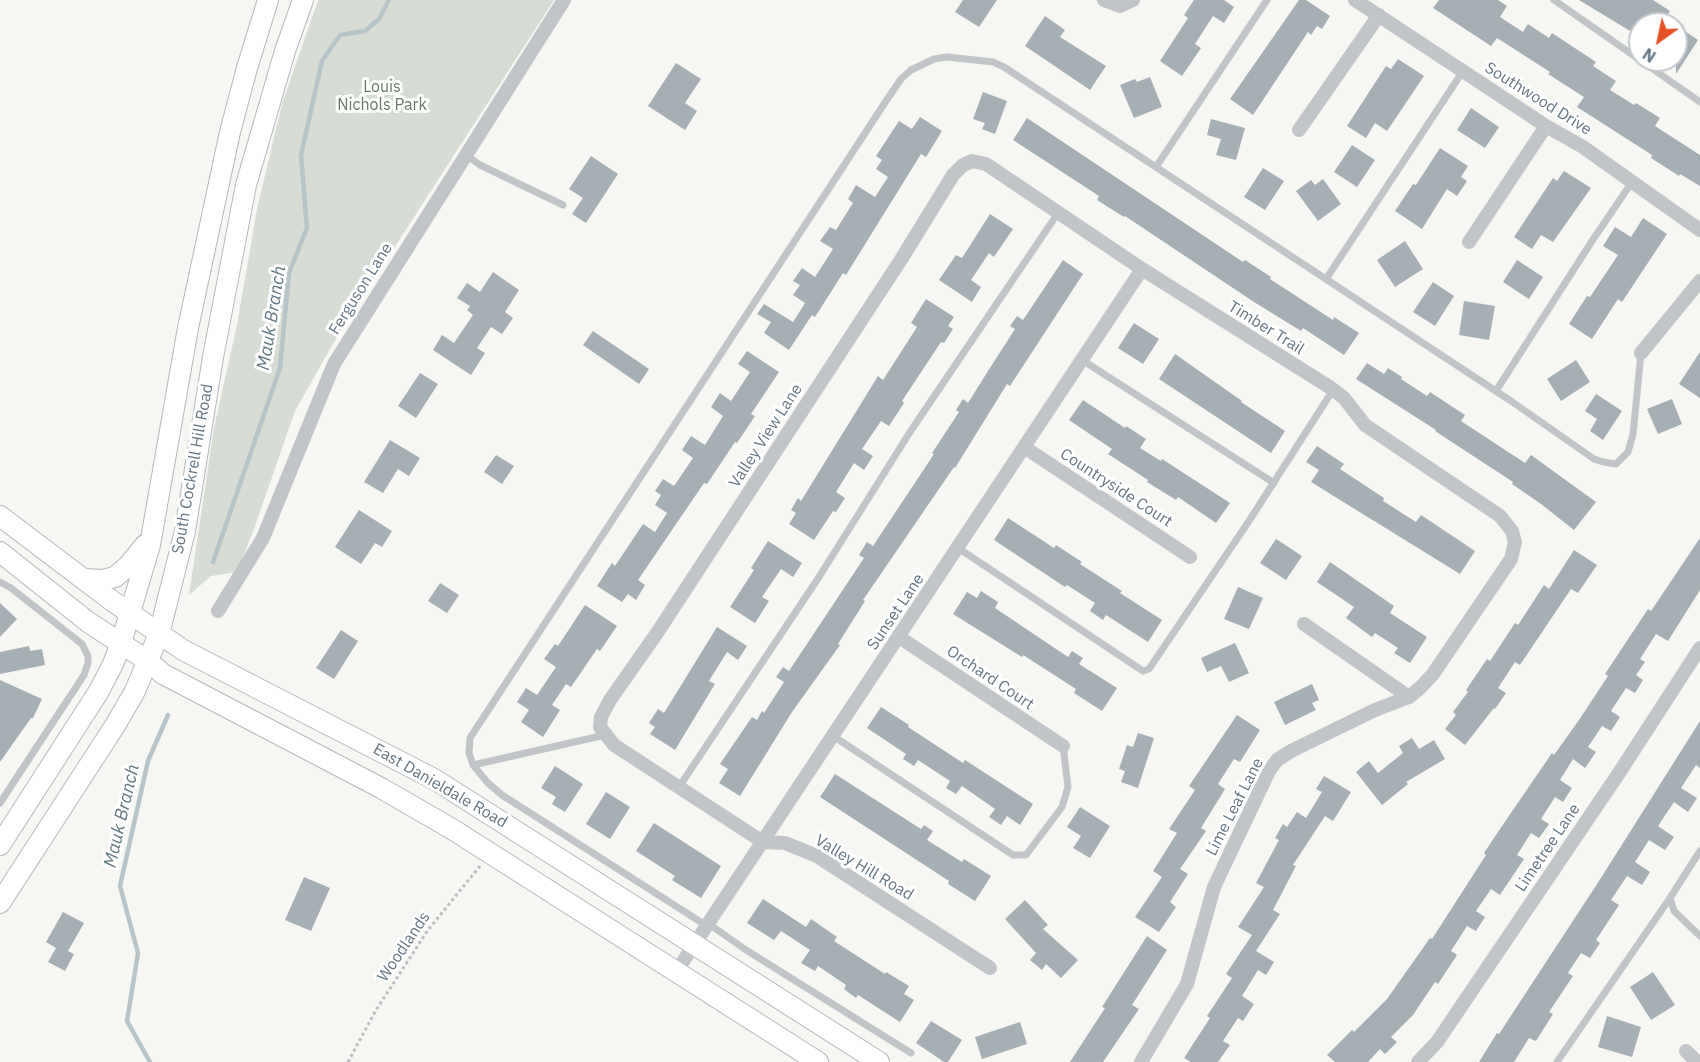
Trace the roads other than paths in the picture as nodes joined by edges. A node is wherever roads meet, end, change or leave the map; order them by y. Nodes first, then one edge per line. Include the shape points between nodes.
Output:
1 (268, 0) edge
2 (303, 0) edge
3 (564, 0) edge
4 (1104, 0) edge
5 (1267, 0) edge
6 (1355, 0) edge
7 (1554, 0) edge
8 (1127, 3) edge
9 (1379, 15) junction
10 (1463, 71) junction
11 (1700, 102) edge
12 (1546, 126) junction
13 (1299, 130) dead end
14 (466, 155) junction
15 (963, 165) joint
16 (1156, 167) junction
17 (1632, 182) junction
18 (563, 205) dead end
19 (1058, 213) junction
20 (209, 223) junction
21 (238, 226) junction
22 (1700, 230) edge
23 (1469, 242) dead end
24 (1142, 269) junction
25 (1326, 279) junction
26 (1700, 281) edge
27 (1641, 353) joint
28 (1082, 360) junction
29 (1333, 390) junction
30 (1496, 392) junction
31 (1024, 447) junction
32 (1274, 483) junction
33 (0, 516) edge
34 (151, 535) junction
35 (958, 548) junction
36 (0, 552) edge
37 (1190, 556) dead end
38 (1511, 559) joint
39 (84, 579) junction
40 (0, 582) edge
41 (218, 611) dead end
42 (130, 613) junction
43 (1304, 624) dead end
44 (159, 634) junction
45 (899, 637) junction
46 (121, 644) junction
47 (1700, 648) edge
48 (148, 662) junction
49 (1409, 697) junction
50 (602, 731) junction
51 (833, 736) junction
52 (1063, 746) joint
53 (473, 765) junction
54 (679, 787) junction
55 (0, 803) edge
56 (509, 827) junction
57 (763, 842) junction
58 (0, 844) edge
59 (1700, 851) edge
60 (491, 853) junction
61 (1670, 898) junction
62 (0, 903) edge
63 (708, 925) junction
64 (1700, 936) edge
65 (695, 945) junction
66 (990, 968) dead end
67 (676, 972) junction
68 (1686, 1051) dead end
69 (911, 1053) dead end
70 (818, 1062) edge
71 (879, 1062) edge
72 (1141, 1062) edge
73 (1418, 1062) edge
74 (1557, 1062) edge
75 (1697, 1062) edge

1 - 20 main road, South Cockrell Hill Road
2 - 21 main road, South Cockrell Hill Road via 263,123
3 - 14 street, Ferguson Lane
4 - 8 street
5 - 16 lane
6 - 9 street, Southwood Drive
7 - 11 lane
9 - 10 street, Southwood Drive
9 - 13 street
10 - 12 street, Southwood Drive
10 - 25 lane
12 - 17 street, Southwood Drive
12 - 23 street
14 - 18 lane
14 - 41 street, Ferguson Lane via 334,364 263,538
15 - 19 street, Timber Trail via 972,161 986,164
15 - 50 street, Valley View Lane via 610,700 601,717
16 - 25 lane
16 - 53 lane via 1004,66 947,57 911,70 886,101 474,729 469,753
17 - 22 street, Southwood Drive
17 - 30 lane
19 - 24 street, Timber Trail
19 - 54 lane
20 - 21 main road
20 - 34 main road, South Cockrell Hill Road
21 - 44 main road, South Cockrell Hill Road via 185,531
24 - 28 street, Sunset Lane
24 - 29 street, Timber Trail
25 - 30 lane
26 - 27 street
27 - 30 lane via 1633,434 1628,452 1616,464 1594,459
28 - 31 street, Sunset Lane
28 - 32 lane
29 - 32 lane
29 - 38 street, Timber Trail via 1365,425 1500,516 1515,542
31 - 35 street, Sunset Lane
31 - 37 street, Countryside Court
32 - 35 lane via 1149,669 1143,671
33 - 39 main road, East Danieldale Road
34 - 39 main road via 141,553 115,577
34 - 42 main road, South Cockrell Hill Road
35 - 45 street, Sunset Lane
36 - 46 main road, East Danieldale Road
38 - 49 street, Lime Leaf Lane via 1433,674
39 - 42 main road, East Danieldale Road
40 - 55 lane via 82,644 88,663
42 - 44 main road, East Danieldale Road
42 - 46 main road, South Cockrell Hill Road
43 - 49 street
44 - 48 main road, South Cockrell Hill Road
44 - 56 main road, East Danieldale Road via 434,779
45 - 51 street, Sunset Lane
45 - 52 street, Orchard Court
46 - 48 main road, East Danieldale Road
46 - 58 main road, South Cockrell Hill Road via 99,691
47 - 73 street, Limetree Lane via 1437,1042
48 - 60 main road, East Danieldale Road via 173,680 381,788
48 - 62 main road, South Cockrell Hill Road via 116,724
49 - 72 street, Lime Leaf Lane via 1277,760 1214,887 1187,984
50 - 53 lane
50 - 54 street, Valley Hill Road via 614,745
51 - 52 lane via 1013,855 1026,855 1062,807 1068,787
51 - 57 street, Sunset Lane
53 - 63 lane via 502,795
54 - 57 street, Valley Hill Road
56 - 60 main road
56 - 65 main road, East Danieldale Road
57 - 63 street, Sunset Lane
57 - 66 street, Valley Hill Road via 785,843 818,856
59 - 61 lane
60 - 67 main road, East Danieldale Road
61 - 64 lane via 1674,911
61 - 74 lane
63 - 65 street, Sunset Lane
63 - 69 lane
65 - 67 street, Sunset Lane
65 - 71 main road, East Danieldale Road
67 - 70 main road, East Danieldale Road
68 - 75 street

